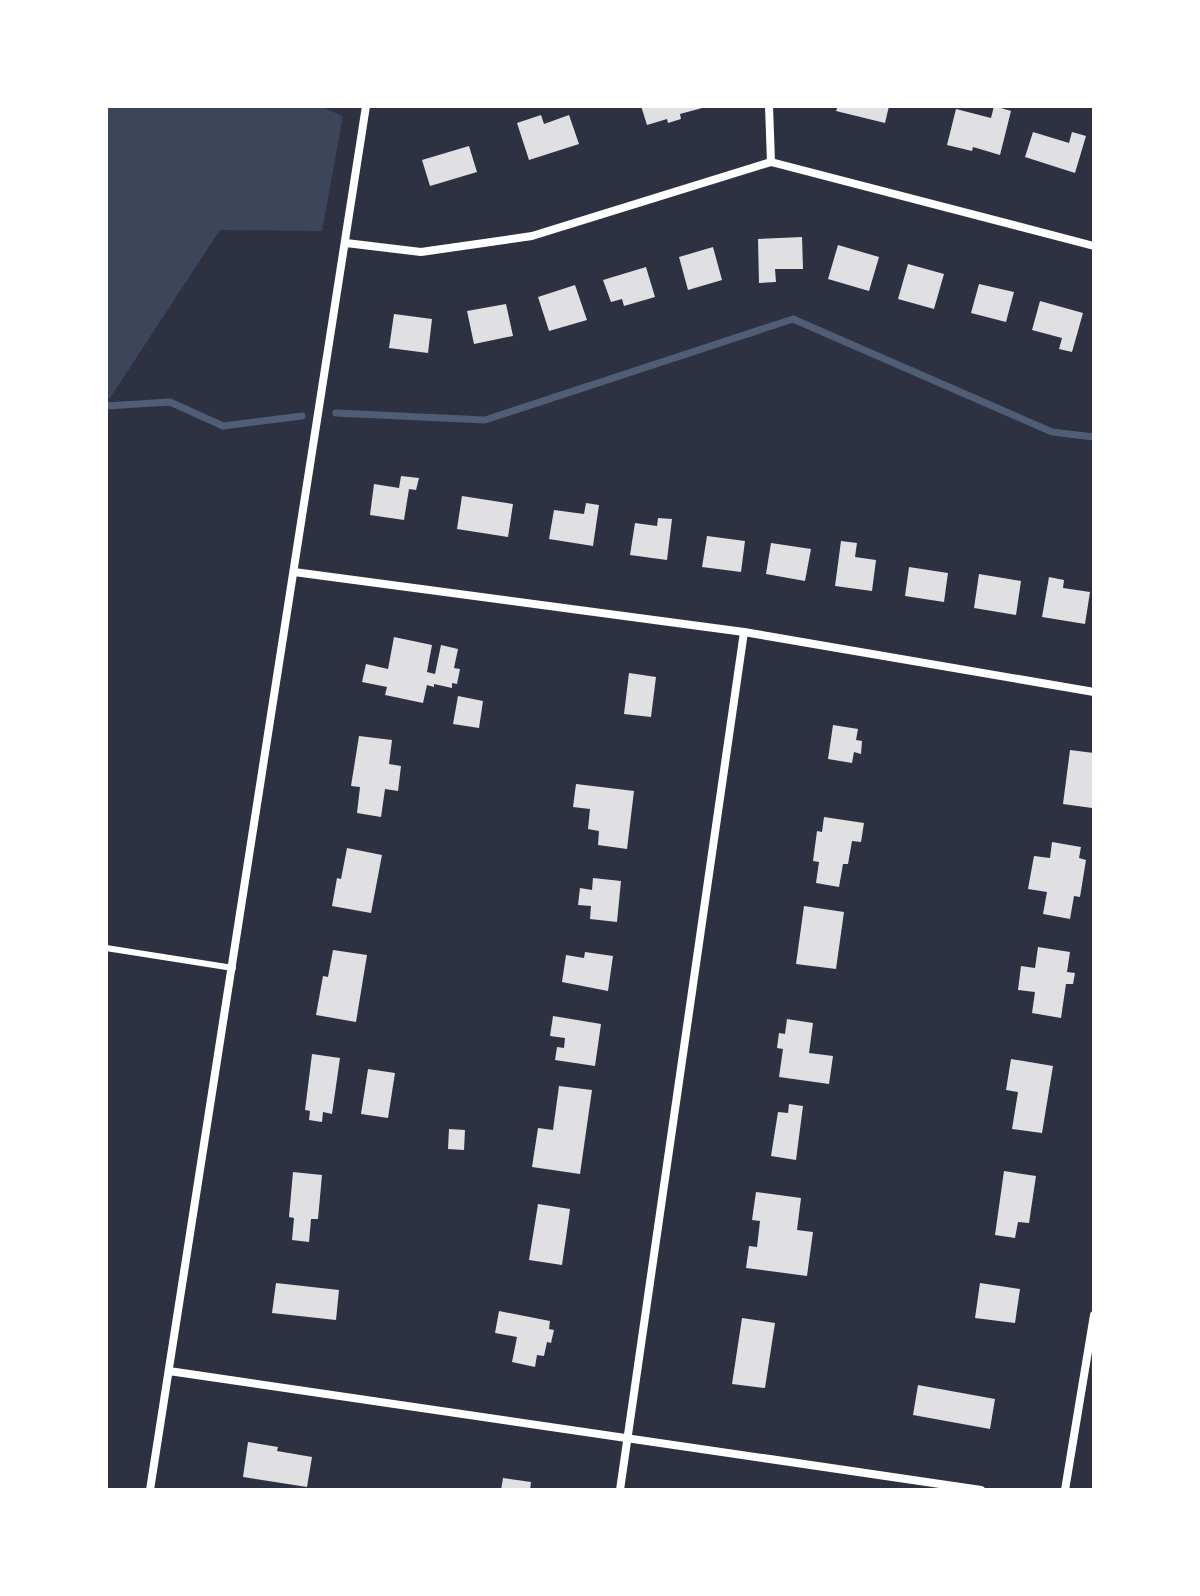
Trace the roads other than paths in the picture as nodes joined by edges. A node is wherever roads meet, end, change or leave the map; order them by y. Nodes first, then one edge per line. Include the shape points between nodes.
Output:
1 (366, 106) edge
2 (769, 106) edge
3 (771, 162) junction
4 (346, 243) junction
5 (1094, 246) edge
6 (294, 572) junction
7 (744, 632) junction
8 (1094, 692) edge
9 (106, 948) edge
10 (233, 968) junction
11 (1094, 1315) edge
12 (169, 1371) junction
13 (627, 1436) junction
14 (150, 1490) edge
15 (620, 1490) edge
16 (981, 1490) edge
17 (1065, 1490) edge

1 - 4 street
2 - 3 street
3 - 4 street via 532,236 421,252
3 - 5 street
4 - 6 street
6 - 7 street
6 - 10 street
7 - 8 street
7 - 13 street
9 - 10 lane
10 - 12 street
11 - 17 street
12 - 13 street
12 - 14 street
13 - 15 street
13 - 16 street

